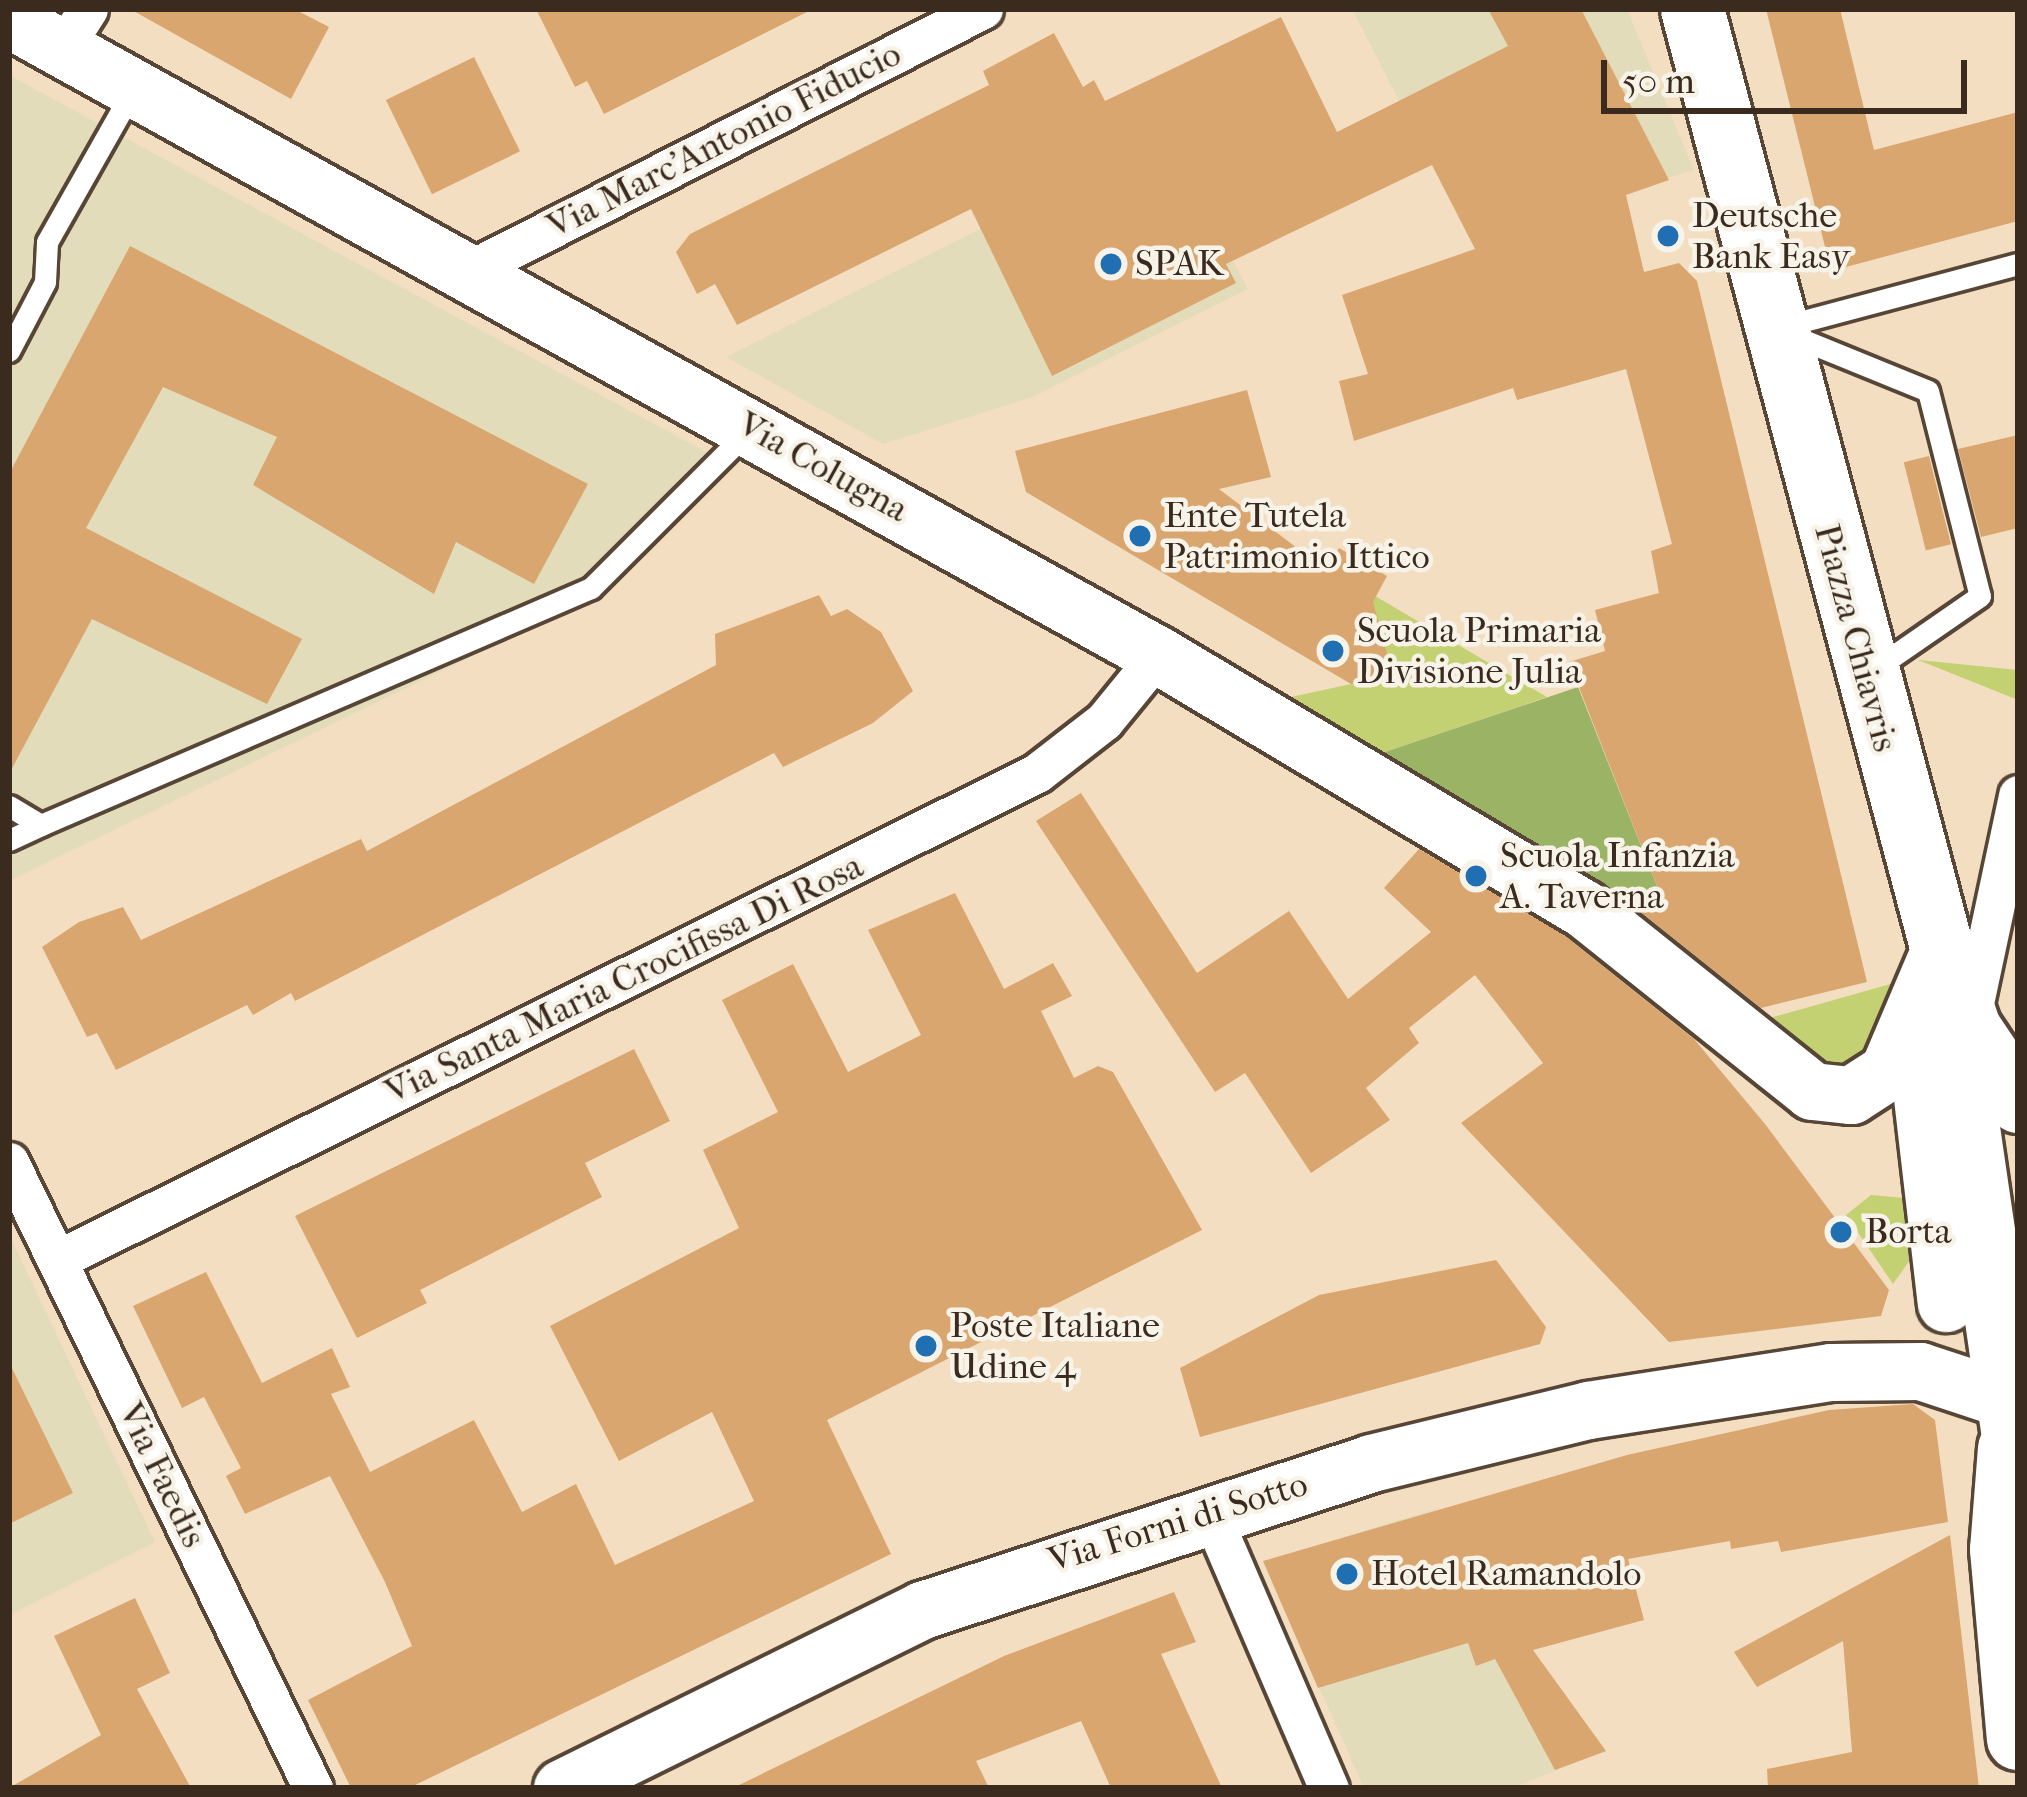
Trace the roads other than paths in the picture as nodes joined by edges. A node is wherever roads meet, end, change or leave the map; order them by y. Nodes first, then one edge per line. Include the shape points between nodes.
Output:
1 (983, 9) edge
2 (1666, 9) edge
3 (1692, 9) edge
4 (9, 20) edge
5 (75, 28) edge
6 (135, 88) junction
7 (1721, 124) junction
8 (2018, 264) edge
9 (466, 272) junction
10 (1775, 328) junction
11 (9, 351) edge
12 (752, 428) junction
13 (1158, 655) junction
14 (1866, 675) junction
15 (2018, 795) edge
16 (9, 806) edge
17 (41, 825) junction
18 (9, 840) edge
19 (1625, 935) joint
20 (1941, 946) junction
21 (1982, 1058) edge
22 (9, 1162) edge
23 (58, 1260) junction
24 (1985, 1271) edge
25 (1831, 1372) junction
26 (2010, 1440) edge
27 (1209, 1510) junction
28 (2018, 1738) edge
29 (313, 1788) edge
30 (562, 1788) edge
31 (1329, 1788) edge

1 - 9 street, Via Marc'Antonio Fiducio
2 - 7 street
3 - 7 main road, Piazza Chiavris
4 - 5 street, Via Colugna
5 - 6 street, Via Colugna
6 - 9 street, Via Colugna
6 - 11 lane via 47,242 45,282
7 - 10 main road, Piazza Chiavris
8 - 10 lane
9 - 12 street, Via Colugna
10 - 14 main road, Piazza Chiavris
10 - 14 lane via 1928,391 1980,596
12 - 13 street, Via Colugna
12 - 17 lane via 591,589
13 - 19 street, Via Colugna
13 - 23 street, Via Santa Maria Crocifissa Di Rosa via 1104,721 1037,773
14 - 20 main road, Piazza Chiavris
15 - 21 street, Piazza Chiavris
16 - 17 lane
17 - 18 lane
19 - 21 street, Piazza Chiavris via 1812,1091 1865,1088
20 - 21 main road, Piazza Chiavris
20 - 24 main road, Piazza Chiavris
21 - 24 street, Piazza Chiavris
22 - 23 street, Via Faedis
23 - 29 street, Via Faedis
24 - 25 street, Via Forni di Sotto
24 - 26 main road, Piazza Chiavris
25 - 26 street, Via Forni di Sotto via 1920,1371
25 - 27 street, Via Forni di Sotto via 1588,1410
26 - 28 main road, Piazza Chiavris via 2001,1549
27 - 30 street, Via Forni di Sotto via 922,1610
27 - 31 street

